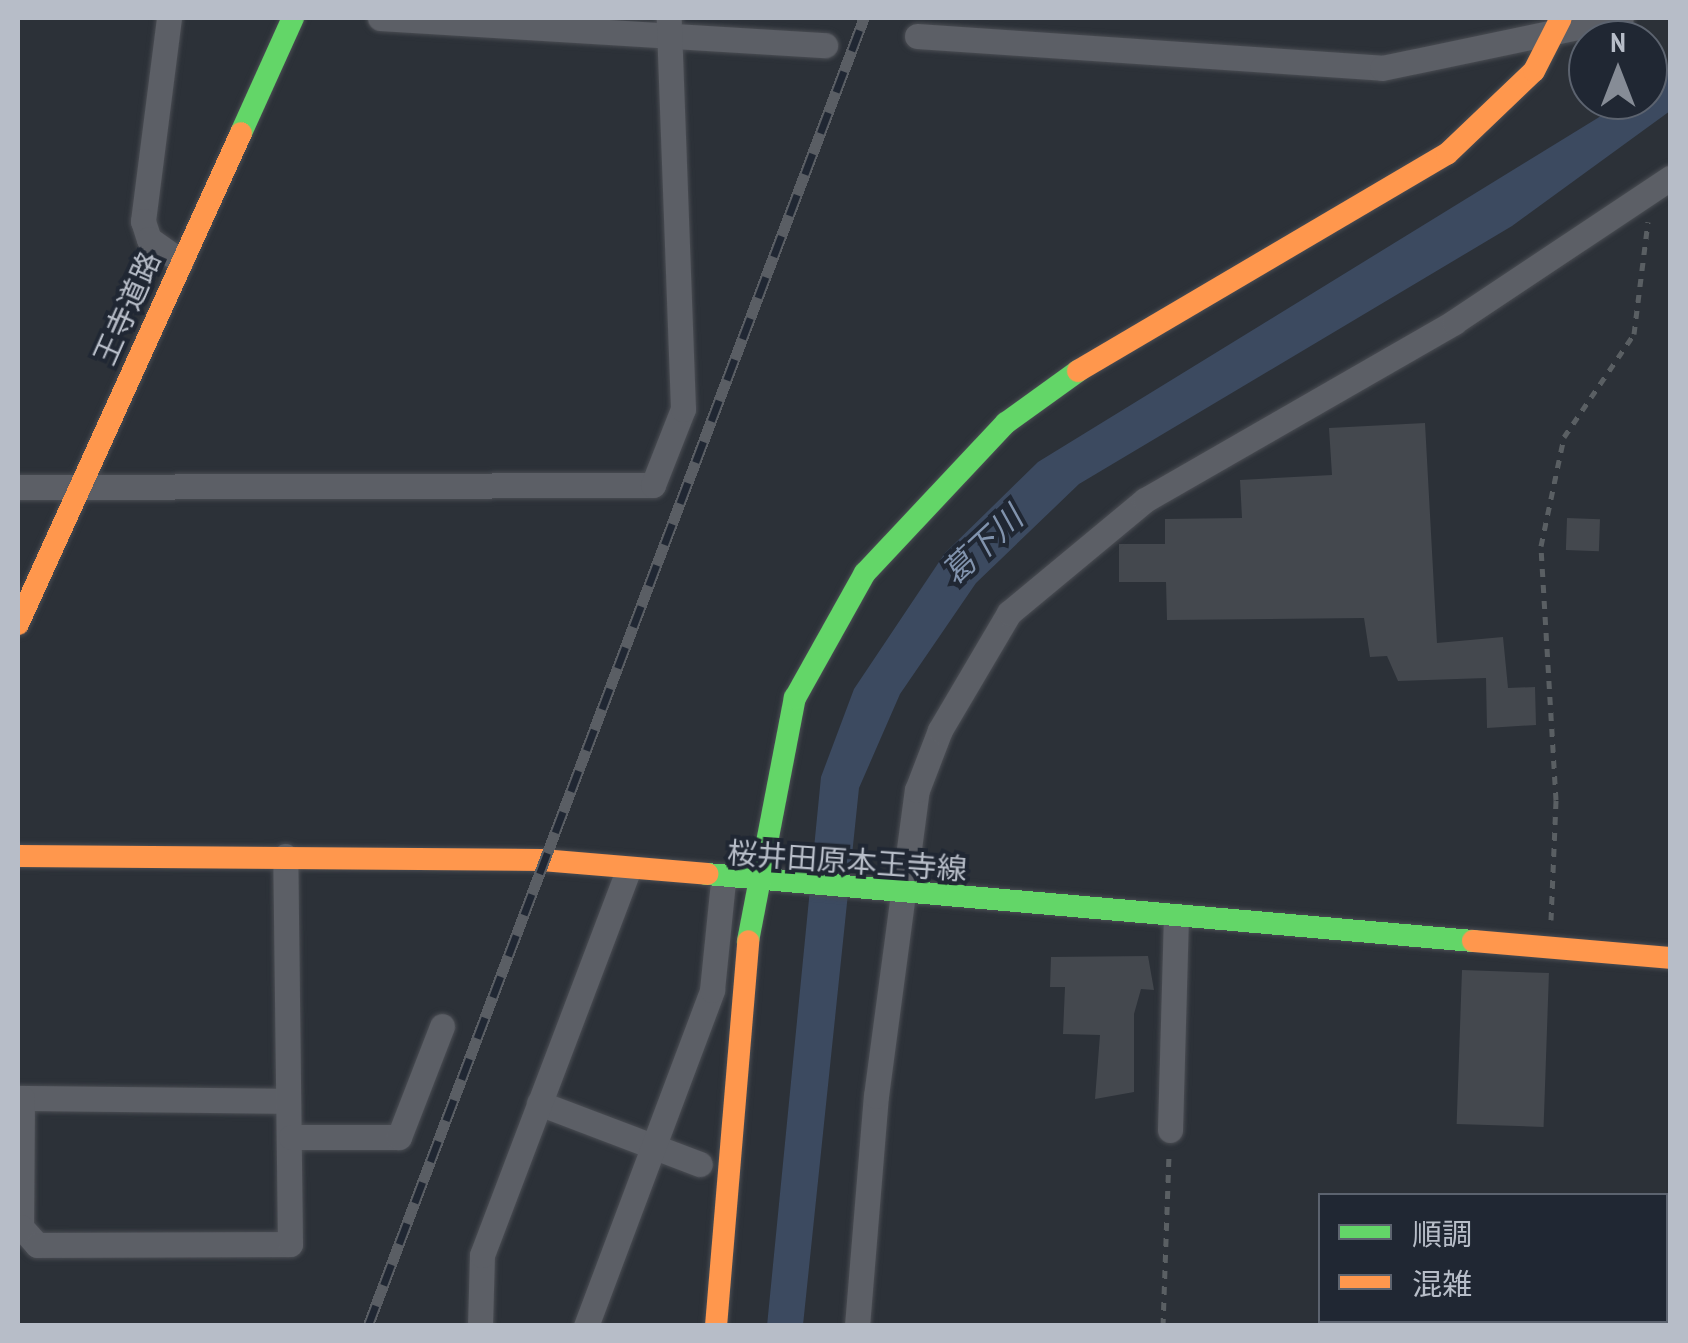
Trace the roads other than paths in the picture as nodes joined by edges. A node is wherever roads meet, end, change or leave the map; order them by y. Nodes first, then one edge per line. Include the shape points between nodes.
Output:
1 (169, 18) edge
2 (293, 18) edge
3 (380, 18) edge
4 (1621, 18) edge
5 (1559, 25) edge
6 (669, 26) edge
7 (917, 36) dead end
8 (825, 45) dead end
9 (1670, 178) edge
10 (180, 262) junction
11 (18, 487) edge
12 (80, 487) junction
13 (18, 624) edge
14 (18, 856) edge
15 (285, 856) junction
16 (628, 871) junction
17 (723, 882) junction
18 (752, 885) junction
19 (907, 895) junction
20 (1176, 916) junction
21 (1670, 958) edge
22 (442, 1026) dead end
23 (20, 1098) edge
24 (288, 1101) junction
25 (539, 1102) junction
26 (1170, 1130) road end
27 (291, 1137) junction
28 (652, 1146) junction
29 (700, 1164) dead end
30 (480, 1326) edge
31 (586, 1326) edge
32 (716, 1326) edge
33 (857, 1326) edge

1 - 10 street via 143,221 149,239
2 - 10 main road, 王寺道路
3 - 6 street
4 - 5 street
5 - 7 street via 1382,68
5 - 18 main road via 1534,72 1447,154 1086,365 1006,422 935,490 865,574 796,698
6 - 8 street
6 - 12 street via 683,410 653,485
9 - 19 street via 1454,322 1145,500 1008,613 940,730 917,790
10 - 12 main road, 王寺道路
11 - 12 street
12 - 13 main road, 王寺道路
14 - 15 main road, 桜井田原本王寺線
15 - 16 main road, 桜井田原本王寺線 via 542,860
15 - 24 street
16 - 17 main road, 桜井田原本王寺線
16 - 25 street
17 - 18 main road, 桜井田原本王寺線
17 - 28 street via 712,990
18 - 19 main road, 桜井田原本王寺線
18 - 32 main road
19 - 20 main road, 桜井田原本王寺線
19 - 33 street via 876,1096
20 - 21 main road, 桜井田原本王寺線
20 - 26 street
22 - 27 street via 399,1137
23 - 24 street
23 - 27 street via 21,1227 37,1245 290,1244
24 - 27 street
25 - 28 street
25 - 30 street via 482,1255
28 - 29 street
28 - 31 street

